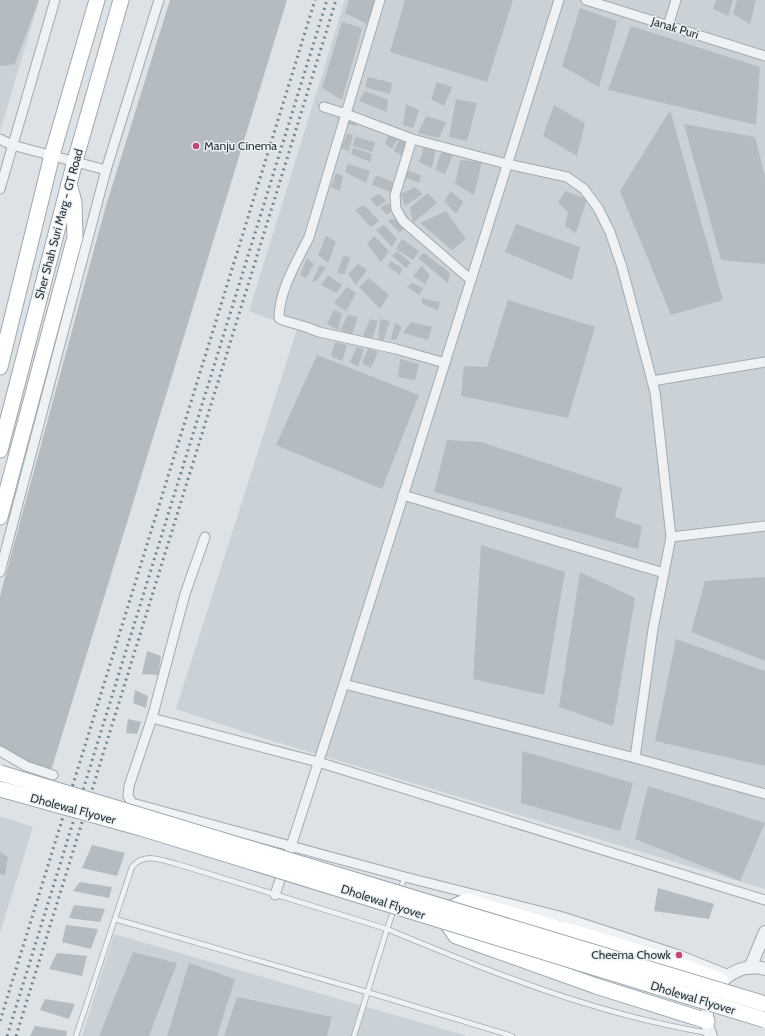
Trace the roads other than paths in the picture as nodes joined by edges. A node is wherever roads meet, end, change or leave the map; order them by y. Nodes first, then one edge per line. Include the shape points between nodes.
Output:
1 (55, 0) edge
2 (97, 0) edge
3 (121, 0) edge
4 (159, 0) edge
5 (380, 0) edge
6 (559, 0) edge
7 (586, 0) edge
8 (676, 0) edge
9 (668, 26) junction
10 (765, 56) edge
11 (324, 107) dead end
12 (346, 114) junction
13 (0, 139) edge
14 (412, 139) junction
15 (12, 145) junction
16 (52, 155) junction
17 (74, 162) junction
18 (508, 164) junction
19 (106, 170) junction
20 (69, 183) junction
21 (0, 189) edge
22 (470, 280) junction
23 (765, 362) edge
24 (445, 363) junction
25 (0, 367) edge
26 (652, 381) junction
27 (0, 450) edge
28 (403, 495) junction
29 (0, 517) edge
30 (765, 526) edge
31 (205, 537) dead end
32 (671, 537) junction
33 (0, 572) edge
34 (664, 573) junction
35 (344, 684) junction
36 (152, 718) junction
37 (0, 750) edge
38 (635, 758) junction
39 (318, 762) junction
40 (0, 773) edge
41 (54, 775) dead end
42 (0, 789) edge
43 (765, 794) edge
44 (291, 846) junction
45 (405, 877) junction
46 (275, 895) junction
47 (765, 900) edge
48 (451, 908) junction
49 (114, 919) junction
50 (446, 922) junction
51 (387, 929) junction
52 (765, 932) edge
53 (750, 968) junction
54 (765, 969) edge
55 (725, 978) junction
56 (367, 992) junction
57 (765, 1004) edge
58 (765, 1020) edge
59 (710, 1030) edge
60 (76, 1036) edge
61 (354, 1036) edge
62 (512, 1036) edge

1 - 15 street
2 - 16 main road, Sher Shah Suri Marg - GT Road
3 - 17 main road, Sher Shah Suri Marg - GT Road
4 - 19 street
5 - 12 street
6 - 18 street
7 - 9 street, Janak Puri
8 - 9 street
9 - 10 street, Janak Puri
11 - 12 street
12 - 14 street
12 - 24 street via 309,237 290,274 279,318 319,332
13 - 15 street
14 - 18 street
14 - 22 street via 395,195 396,209 403,222
15 - 16 street
15 - 21 street
16 - 17 street
16 - 25 main road, Sher Shah Suri Marg - GT Road
17 - 19 street
17 - 20 main road, Sher Shah Suri Marg - GT Road
18 - 22 street
18 - 26 street via 568,177 584,189 598,208 610,232 622,267
19 - 33 street
20 - 27 main road, Sher Shah Suri Marg - GT Road
20 - 29 main road via 74,202 75,237
22 - 24 street
23 - 26 street
24 - 28 street
26 - 32 street
28 - 34 street
28 - 35 street
30 - 32 street
31 - 36 street via 185,594
32 - 34 street
34 - 38 street via 653,629
35 - 38 street
35 - 39 street
36 - 39 street
36 - 44 street via 129,786 128,796 132,803
37 - 41 street via 26,766
38 - 43 street
39 - 44 street
39 - 47 street
40 - 48 main road, Dholewal Flyover, bridge
42 - 50 main road, Dholewal Flyover, bridge via 141,828
44 - 45 street
44 - 46 street
45 - 51 lane
45 - 55 street via 563,917 679,955
46 - 49 lane via 177,864 147,858 141,859 132,867
46 - 51 lane
48 - 55 main road via 467,901
48 - 57 main road, Dholewal Flyover, bridge
49 - 56 lane
49 - 60 lane
50 - 58 main road, Dholewal Flyover, bridge
50 - 59 main road via 456,936 656,1006
51 - 56 lane
51 - 59 lane via 471,964 556,995 653,1023
52 - 53 street
53 - 54 street
53 - 55 street
55 - 59 street via 713,993 708,1007
56 - 61 lane
56 - 62 lane

